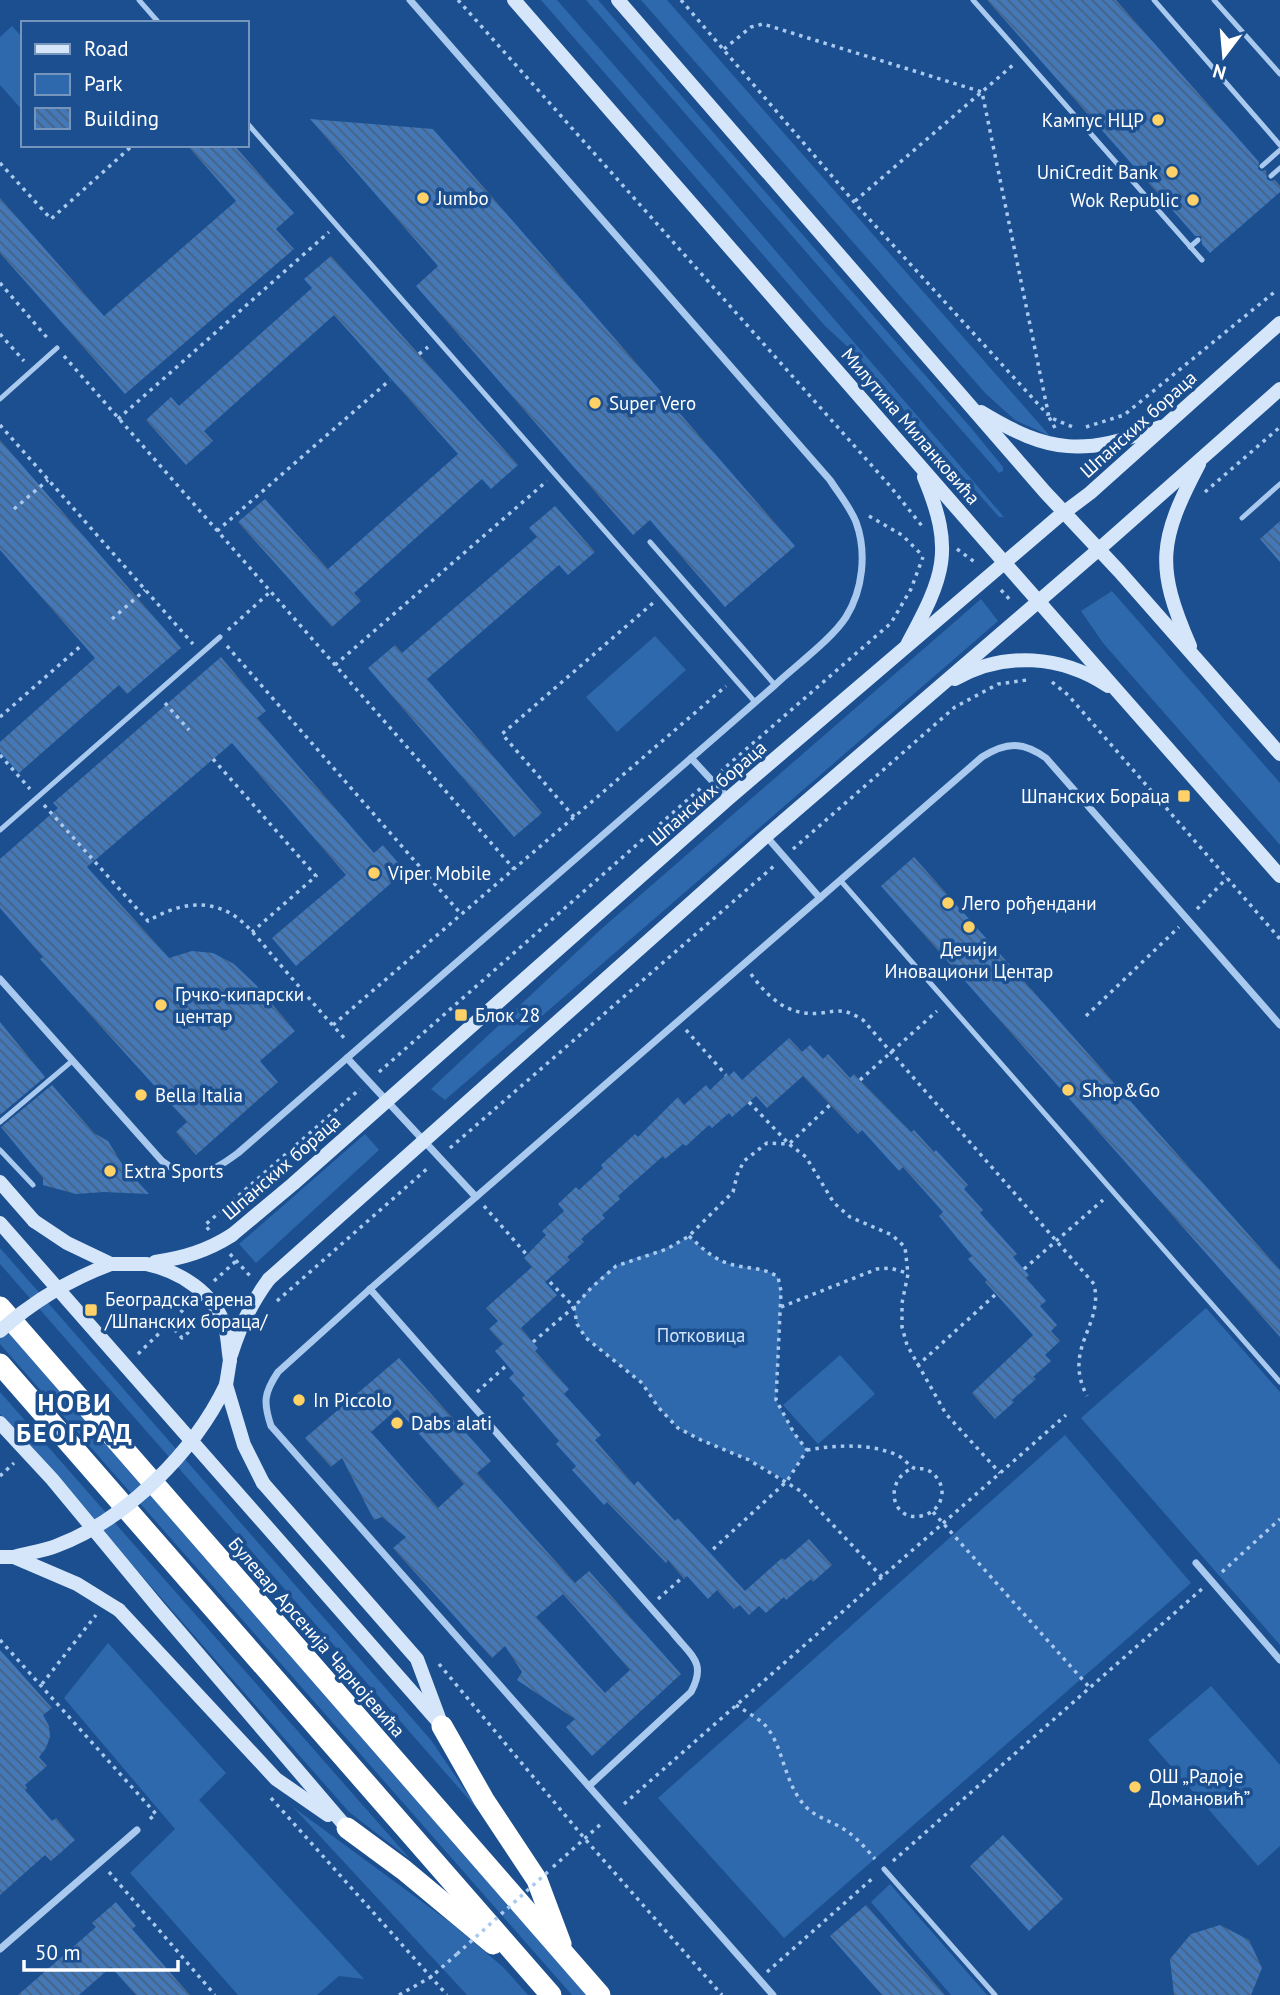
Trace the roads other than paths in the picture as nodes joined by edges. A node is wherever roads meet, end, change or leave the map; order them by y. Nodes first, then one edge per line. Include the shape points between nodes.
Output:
1 (139, 0) edge
2 (410, 0) edge
3 (514, 0) edge
4 (618, 0) edge
5 (973, 0) edge
6 (1154, 0) edge
7 (1214, 0) edge
8 (157, 21) edge
9 (1280, 75) edge
10 (248, 124) edge
11 (1280, 148) edge
12 (1262, 166) dead end
13 (1280, 168) edge
14 (1271, 176) dead end
15 (1190, 230) dead end
16 (1182, 237) junction
17 (1198, 240) dead end
18 (1190, 247) junction
19 (1202, 260) dead end
20 (1280, 323) edge
21 (57, 348) road end
22 (1280, 389) edge
23 (0, 399) edge
24 (967, 403) junction
25 (1168, 424) junction
26 (1203, 456) junction
27 (918, 463) junction
28 (1280, 484) edge
29 (1064, 512) junction
30 (1242, 518) dead end
31 (650, 542) dead end
32 (1098, 550) junction
33 (1005, 564) junction
34 (1039, 601) junction
35 (219, 637) road end
36 (905, 649) junction
37 (1196, 659) junction
38 (775, 685) junction
39 (938, 688) junction
40 (1121, 694) junction
41 (755, 702) junction
42 (1280, 754) edge
43 (691, 758) junction
44 (729, 799) junction
45 (0, 830) edge
46 (766, 836) junction
47 (1280, 876) edge
48 (840, 880) junction
49 (820, 898) junction
50 (0, 979) edge
51 (1280, 1025) edge
52 (347, 1058) junction
53 (72, 1061) junction
54 (387, 1101) junction
55 (0, 1122) edge
56 (424, 1140) junction
57 (0, 1150) edge
58 (0, 1182) edge
59 (33, 1185) dead end
60 (476, 1197) junction
61 (0, 1223) edge
62 (111, 1264) junction
63 (146, 1264) junction
64 (370, 1289) junction
65 (0, 1307) edge
66 (0, 1331) edge
67 (230, 1360) junction
68 (0, 1364) edge
69 (1280, 1382) edge
70 (226, 1385) junction
71 (0, 1423) edge
72 (7, 1557) edge
73 (1196, 1563) dead end
74 (1280, 1660) edge
75 (442, 1726) junction
76 (589, 1786) junction
77 (347, 1828) junction
78 (137, 1830) road end
79 (884, 1869) road end
80 (0, 1949) edge
81 (565, 1955) junction
82 (549, 1993) edge
83 (600, 1995) edge
84 (773, 1995) edge
85 (995, 1995) edge

1 - 8 lane
2 - 38 street via 822,471 849,508 862,554 853,602 838,627
3 - 27 street, Милутина Миланковића
4 - 24 street
5 - 16 lane
6 - 11 lane
7 - 9 lane
10 - 41 lane
11 - 12 lane
13 - 14 lane
15 - 16 lane
16 - 18 lane
17 - 18 lane
18 - 19 lane
20 - 25 street, Шпанских бораца
21 - 23 lane
22 - 26 street
24 - 25 street via 1032,440 1065,447 1124,439
24 - 29 street
25 - 29 street, Шпанских бораца
26 - 32 street
26 - 37 street via 1178,505 1166,543 1171,594
27 - 33 street, Милутина Миланковића
27 - 36 street via 930,492 942,568
28 - 30 lane
29 - 32 street
29 - 33 street, Шпанских бораца
31 - 38 lane
32 - 34 street
32 - 37 street
33 - 34 street, Милутина Миланковића
33 - 36 street, Шпанских бораца
34 - 39 street
34 - 40 street, Милутина Миланковића
35 - 45 lane
36 - 44 street, Шпанских бораца
37 - 42 street
38 - 41 street
39 - 40 street via 1010,659 1041,660 1069,666
39 - 46 street
40 - 47 street, Милутина Миланковића
41 - 43 street
43 - 44 street
43 - 52 street
44 - 54 street, Шпанских бораца
46 - 49 street
46 - 56 street
48 - 49 street
48 - 51 street via 982,757 1000,746 1018,745 1046,758
48 - 69 lane
49 - 60 street
50 - 53 street
52 - 53 street via 238,1153 206,1174 177,1171 162,1161
52 - 54 street
53 - 55 lane
54 - 56 street
54 - 63 street, Шпанских бораца, bridge via 232,1235 181,1259
56 - 60 street
56 - 67 street, bridge via 269,1279 247,1312
57 - 59 lane
58 - 62 street, bridge via 34,1221
60 - 64 street
61 - 75 street, Булевар Арсенија Чарнојевића
62 - 63 street
62 - 66 street, bridge via 62,1287
63 - 67 street, bridge via 168,1269 204,1294 225,1327
64 - 76 street via 278,1372 267,1388 265,1408 271,1426
64 - 76 street via 698,1666 699,1678 691,1692
65 - 81 highway, Булевар Арсенија Чарнојевића
67 - 70 street
68 - 82 highway
70 - 72 street, bridge via 186,1446 126,1507 56,1546
70 - 75 street, bridge via 244,1446 263,1483 417,1659
71 - 77 street
72 - 77 street, bridge via 77,1584 119,1610 276,1779
73 - 74 street
75 - 81 highway via 537,1880
76 - 84 street
77 - 82 highway via 428,1889
78 - 80 street
79 - 85 lane
81 - 83 highway, Булевар Арсенија Чарнојевића

